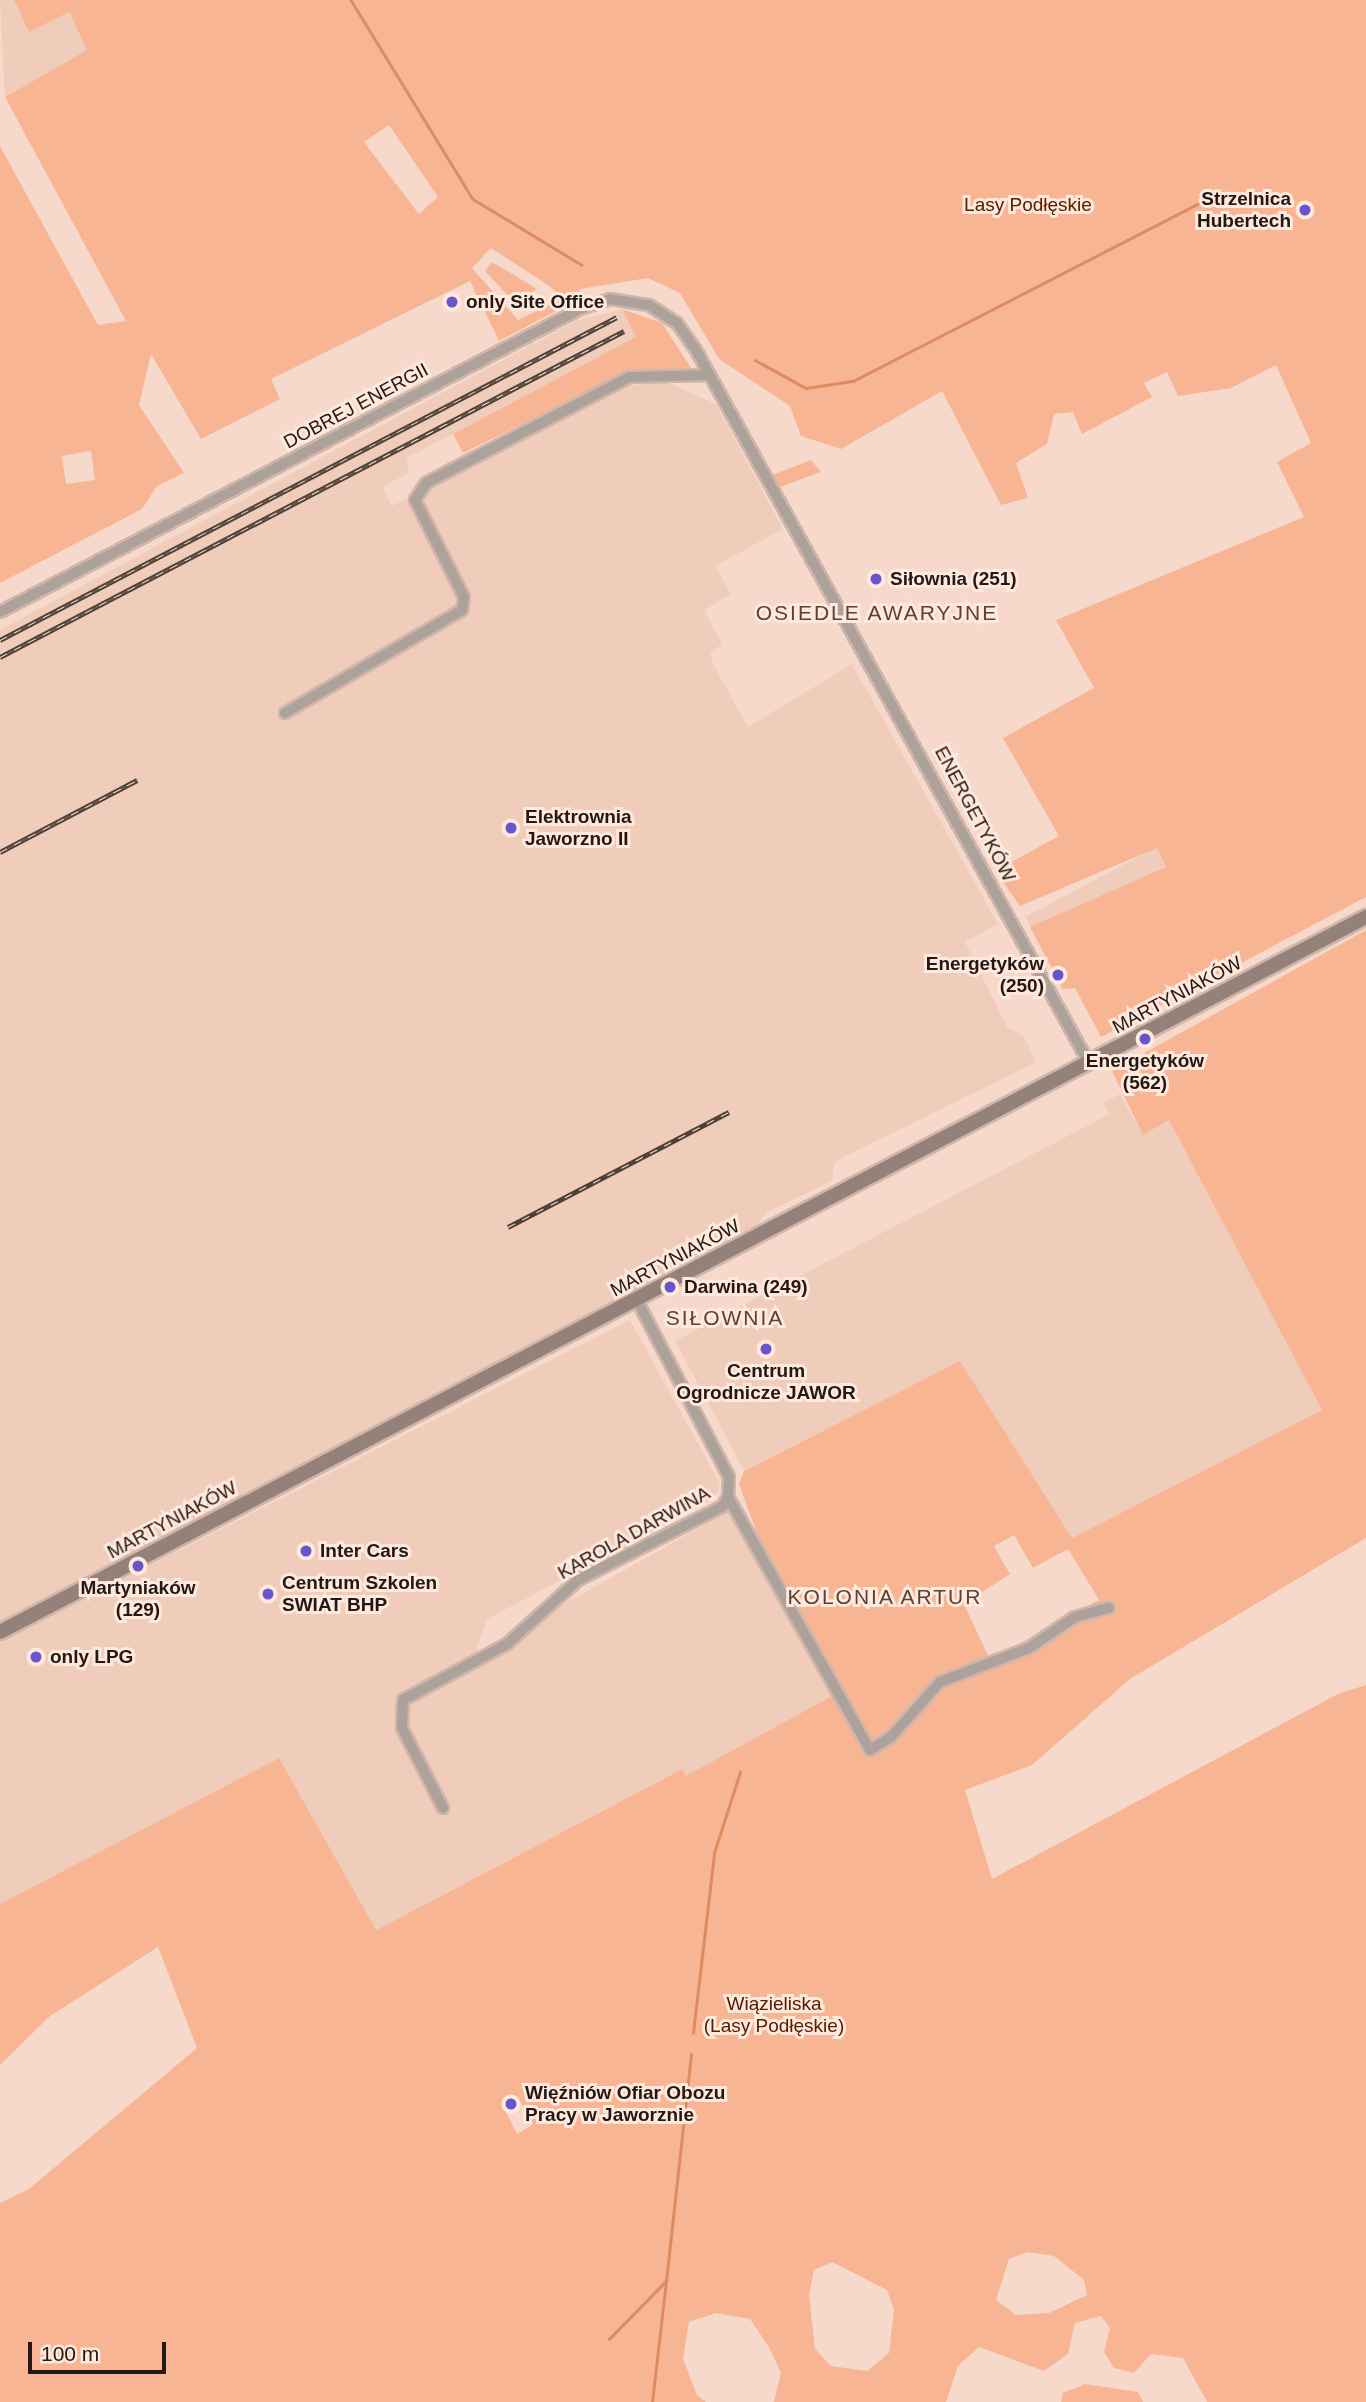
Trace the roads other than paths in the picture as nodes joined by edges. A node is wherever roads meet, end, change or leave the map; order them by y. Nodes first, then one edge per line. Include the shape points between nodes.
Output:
1 (709, 375) junction
2 (827, 584) joint
3 (0, 612) edge
4 (285, 713) dead end
5 (1366, 917) edge
6 (1089, 1063) junction
7 (637, 1300) junction
8 (729, 1497) junction
9 (1109, 1608) dead end
10 (0, 1632) edge
11 (443, 1808) dead end

1 - 2 street, DOBREJ ENERGII
1 - 3 street, DOBREJ ENERGII via 683,330 659,310 625,299 595,302
1 - 4 street via 629,377 426,483 415,500 464,597 462,610
2 - 6 street, ENERGETYKÓW
5 - 6 main road, MARTYNIAKÓW
6 - 7 main road, MARTYNIAKÓW
7 - 8 street, KAROLA DARWINA via 729,1477
7 - 10 main road, MARTYNIAKÓW
8 - 9 street via 870,1750 891,1737 940,1682 1029,1648 1075,1617
8 - 11 street, KAROLA DARWINA via 723,1506 578,1580 507,1644 403,1700 402,1728

